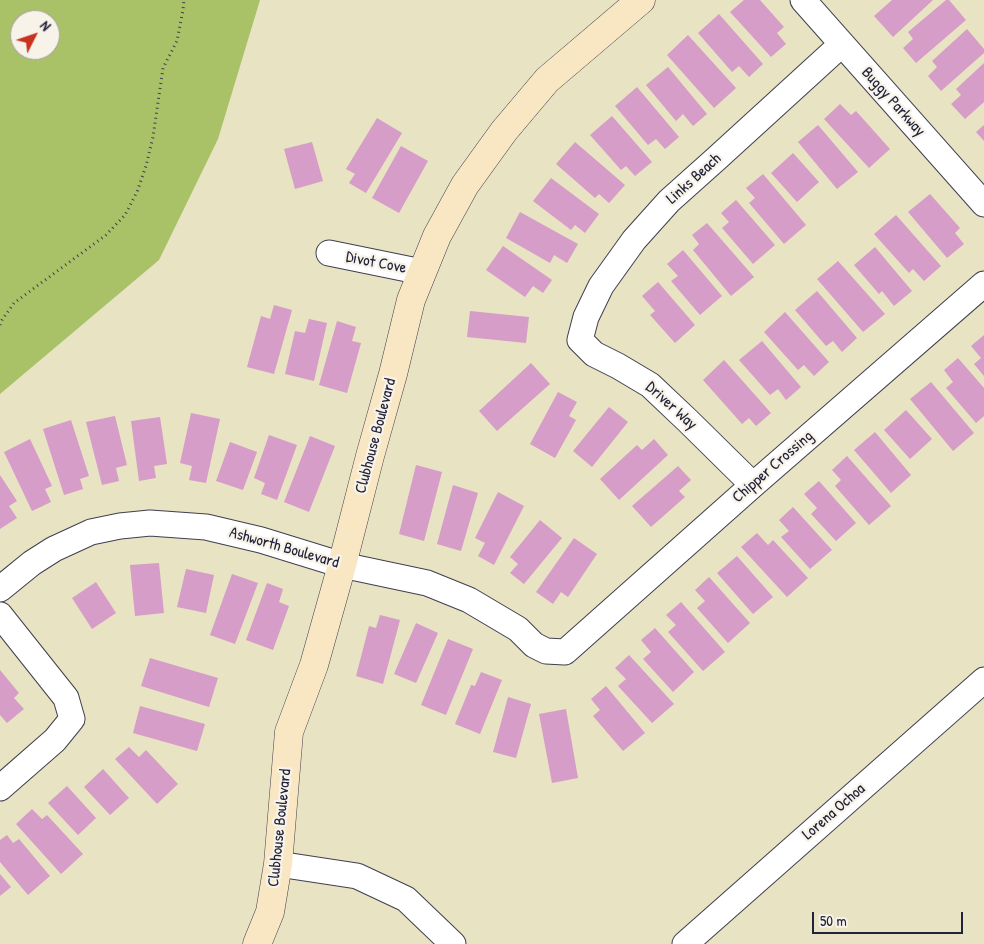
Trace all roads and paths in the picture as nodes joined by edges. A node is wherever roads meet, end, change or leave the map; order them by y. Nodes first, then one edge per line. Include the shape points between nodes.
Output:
1 (184, 0) edge
2 (641, 0) edge
3 (803, 0) edge
4 (842, 44) junction
5 (984, 204) edge
6 (329, 253) dead end
7 (422, 272) junction
8 (984, 284) edge
9 (0, 325) edge
10 (580, 340) joint
11 (752, 485) junction
12 (342, 565) junction
13 (0, 589) edge
14 (0, 615) edge
15 (565, 652) joint
16 (984, 680) edge
17 (0, 788) edge
18 (278, 864) junction
19 (257, 944) edge
20 (454, 944) edge
21 (685, 944) edge

1 - 9 path via 177,41 163,68 146,166 125,214 106,235 14,303
2 - 7 street, Clubhouse Boulevard via 547,80 504,131 465,184
3 - 4 street, Buggy Parkway
4 - 5 street, Buggy Parkway
4 - 10 street, Links Beach via 669,201 634,240 601,286 586,316
6 - 7 street, Divot Cove
7 - 12 street, Clubhouse Boulevard via 411,300
8 - 11 street, Chipper Crossing
10 - 11 street, Driver Way via 594,354 650,385
11 - 15 street, Chipper Crossing
12 - 13 street, Ashworth Boulevard via 206,527 150,523 91,532 54,549
12 - 15 street, Ashworth Boulevard via 428,583 469,600 518,629 534,646 546,651
12 - 18 street, Clubhouse Boulevard via 314,665 289,732
14 - 17 street via 66,698 72,719 55,740
16 - 21 street, Lorena Ochoa
18 - 19 street, Clubhouse Boulevard via 270,912
18 - 20 street via 357,876 406,899

